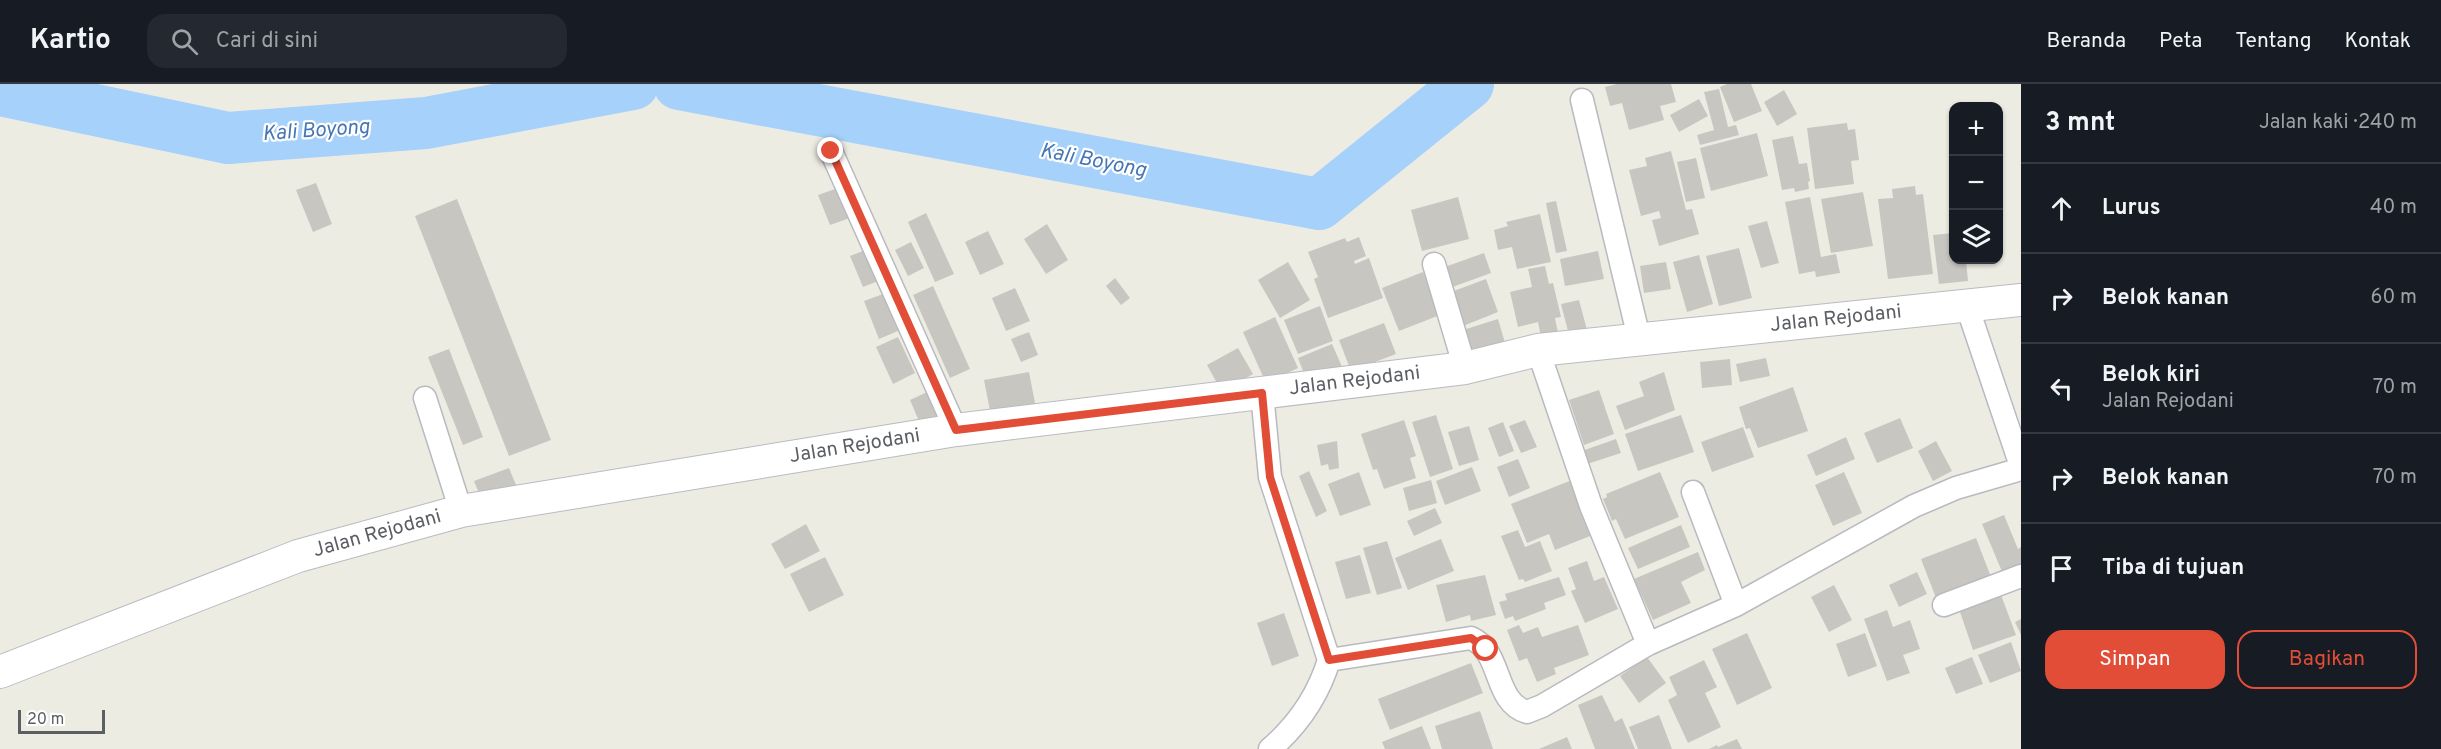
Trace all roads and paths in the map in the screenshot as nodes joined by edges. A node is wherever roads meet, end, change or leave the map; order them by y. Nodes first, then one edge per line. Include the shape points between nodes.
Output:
1 (1582, 100) dead end
2 (831, 151) dead end
3 (1434, 264) dead end
4 (2021, 300) edge
5 (1967, 306) junction
6 (1639, 338) junction
7 (1538, 350) junction
8 (1465, 368) junction
9 (1262, 393) junction
10 (425, 398) dead end
11 (956, 430) junction
12 (2021, 468) edge
13 (1693, 492) dead end
14 (461, 511) junction
15 (2021, 576) edge
16 (1736, 605) junction
17 (1944, 605) dead end
18 (1648, 644) junction
19 (1329, 660) junction
20 (0, 672) edge
21 (1270, 749) edge

1 - 6 street
2 - 11 street
3 - 8 street
4 - 5 main road, Jalan Rejodani
5 - 6 main road, Jalan Rejodani
5 - 12 street
6 - 7 main road, Jalan Rejodani
7 - 8 main road, Jalan Rejodani
7 - 18 street via 1591,506
8 - 9 main road, Jalan Rejodani
9 - 11 main road, Jalan Rejodani
9 - 19 street via 1270,477
10 - 14 street
11 - 14 main road, Jalan Rejodani
12 - 16 street via 1914,506
13 - 16 street
14 - 20 main road, Jalan Rejodani via 298,556
15 - 17 street
16 - 18 street
18 - 19 street via 1527,712 1512,705 1486,649 1471,638
19 - 21 street via 1321,686 1290,731

